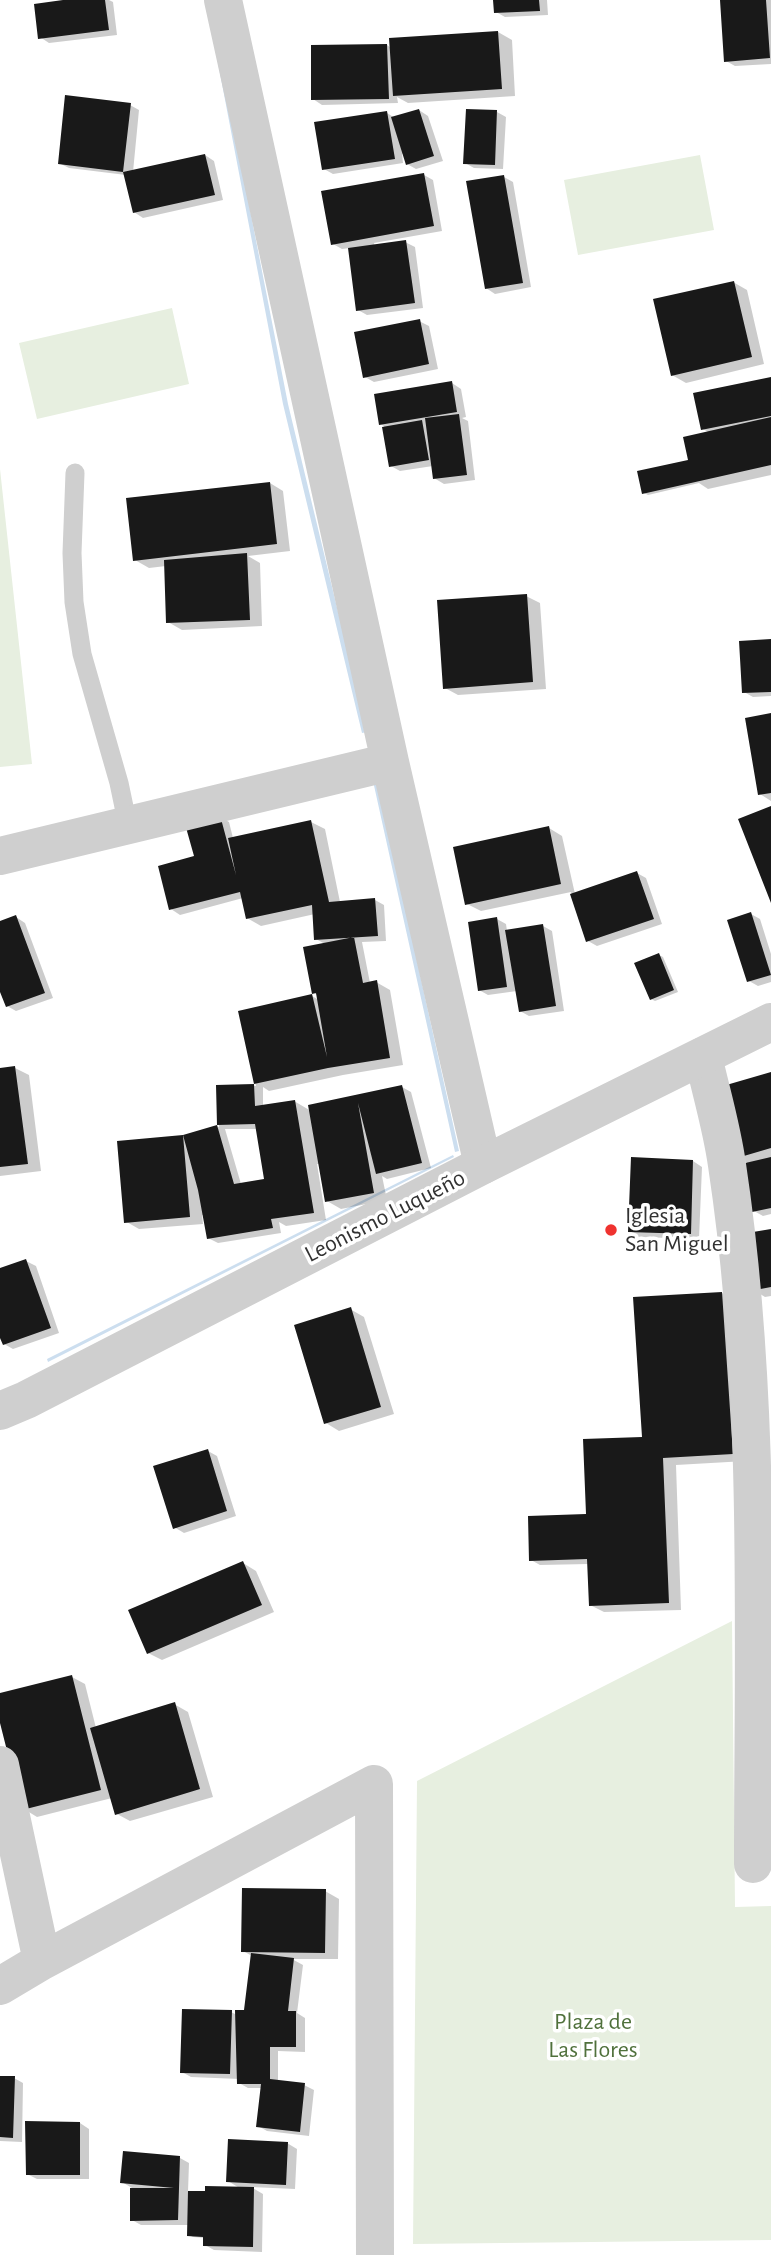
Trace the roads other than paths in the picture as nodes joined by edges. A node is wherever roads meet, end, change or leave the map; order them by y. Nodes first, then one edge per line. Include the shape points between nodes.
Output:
1 (223, 0) edge
2 (75, 473) dead end
3 (390, 762) junction
4 (128, 825) junction
5 (0, 856) edge
6 (771, 1022) edge
7 (703, 1056) junction
8 (483, 1165) junction
9 (0, 1411) edge
10 (0, 1765) edge
11 (753, 1864) dead end
12 (43, 1961) junction
13 (0, 1986) edge
14 (375, 2255) edge

1 - 3 street
2 - 4 lane via 74,602 82,653
3 - 4 street
3 - 8 street
4 - 5 street
6 - 7 street, Leonismo Luqueño
7 - 8 street, Leonismo Luqueño
7 - 11 street via 727,1163 751,1417
8 - 9 street, Leonismo Luqueño
10 - 12 street
12 - 13 street
12 - 14 street via 374,1784

